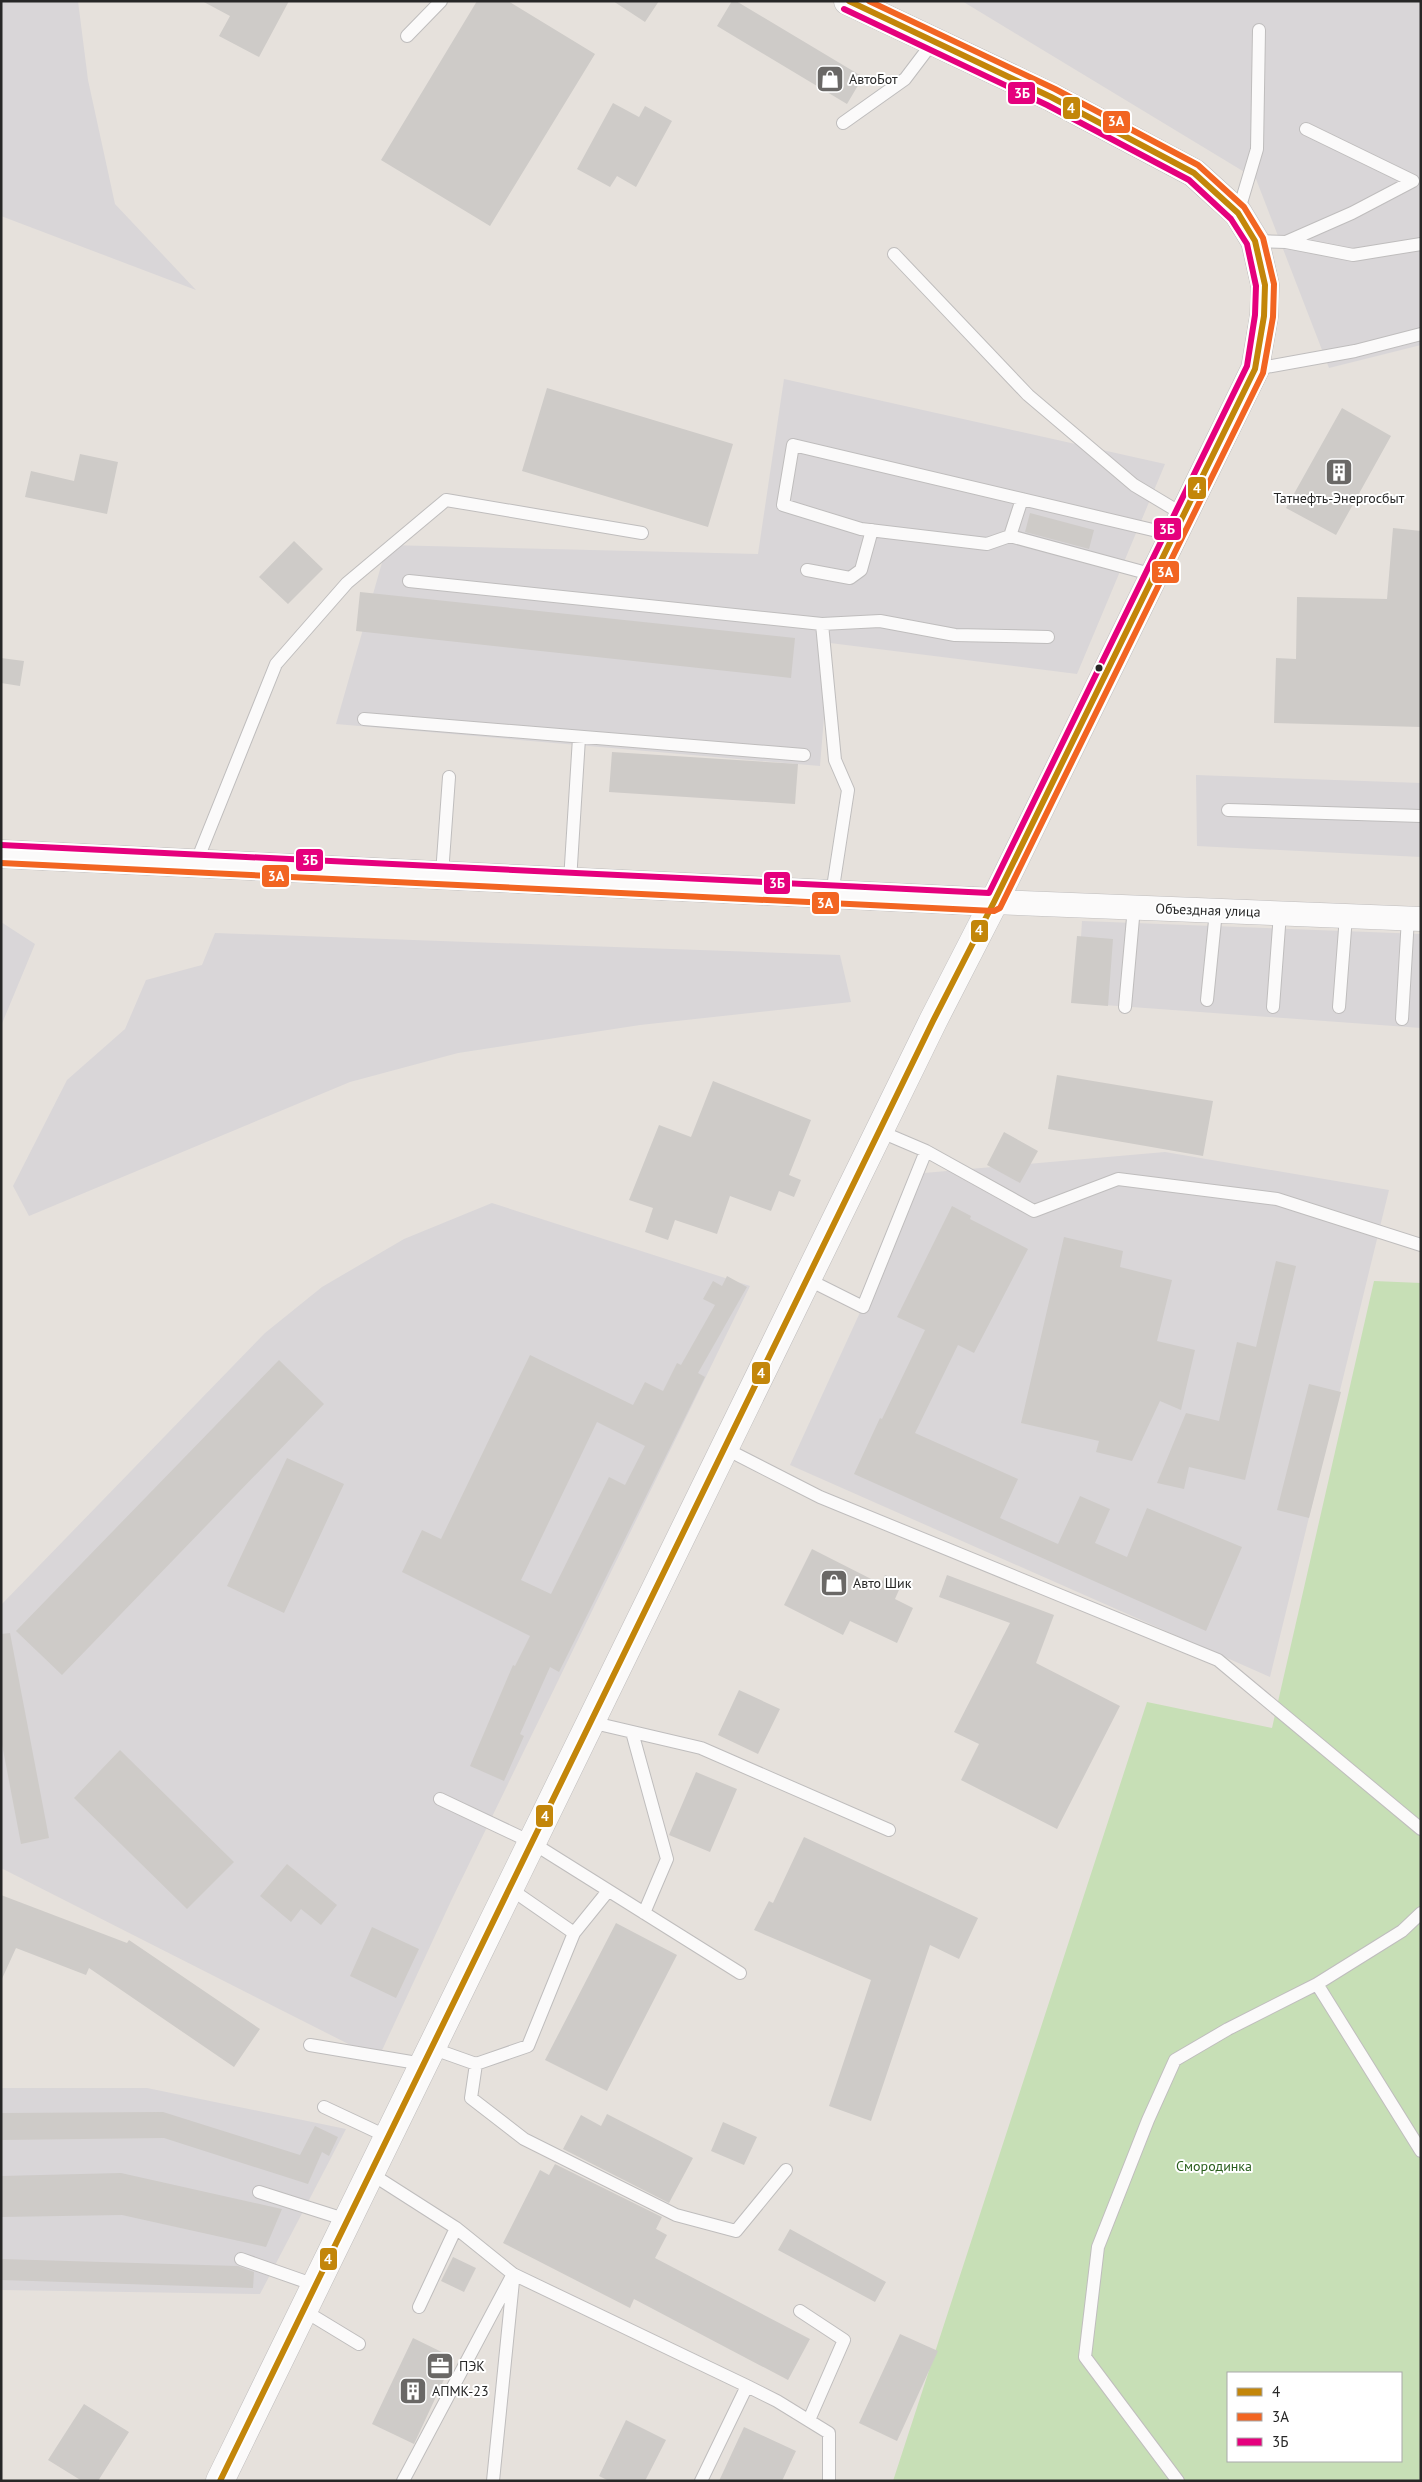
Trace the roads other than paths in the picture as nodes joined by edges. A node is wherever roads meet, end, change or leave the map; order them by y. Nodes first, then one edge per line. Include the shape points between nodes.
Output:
1 (441, 1) edge
2 (848, 1) edge
3 (1259, 30) dead end
4 (407, 36) dead end
5 (933, 42) junction
6 (843, 123) dead end
7 (1306, 129) dead end
8 (1238, 213) junction
9 (1255, 241) junction
10 (1286, 242) junction
11 (1421, 244) edge
12 (894, 254) dead end
13 (1421, 334) edge
14 (1255, 369) junction
15 (1022, 499) junction
16 (1179, 525) junction
17 (872, 530) junction
18 (642, 533) dead end
19 (1010, 536) junction
20 (807, 570) dead end
21 (1154, 575) junction
22 (409, 581) dead end
23 (822, 624) junction
24 (1048, 637) dead end
25 (364, 719) dead end
26 (578, 738) junction
27 (804, 755) dead end
28 (449, 777) dead end
29 (1228, 810) dead end
30 (1421, 816) edge
31 (1, 854) edge
32 (196, 862) junction
33 (442, 874) junction
34 (570, 881) junction
35 (832, 894) junction
36 (994, 902) junction
37 (1134, 907) junction
38 (1216, 911) junction
39 (1280, 913) junction
40 (1346, 916) junction
41 (1414, 919) edge
42 (1207, 1000) dead end
43 (1125, 1007) dead end
44 (1273, 1007) dead end
45 (1339, 1008) dead end
46 (1402, 1019) dead end
47 (879, 1131) junction
48 (926, 1151) junction
49 (1421, 1245) edge
50 (807, 1278) junction
51 (724, 1448) junction
52 (590, 1722) junction
53 (632, 1732) junction
54 (440, 1799) dead end
55 (1421, 1829) edge
56 (889, 1830) dead end
57 (531, 1842) junction
58 (509, 1888) junction
59 (608, 1890) junction
60 (644, 1913) junction
61 (1421, 1913) edge
62 (574, 1933) junction
63 (740, 1973) dead end
64 (1317, 1984) junction
65 (310, 2046) dead end
66 (427, 2056) junction
67 (476, 2064) junction
68 (324, 2107) dead end
69 (388, 2137) junction
70 (1421, 2151) edge
71 (786, 2170) dead end
72 (370, 2173) junction
73 (259, 2192) dead end
74 (347, 2220) junction
75 (456, 2228) junction
76 (241, 2259) dead end
77 (513, 2274) junction
78 (315, 2286) junction
79 (420, 2306) dead end
80 (303, 2310) junction
81 (800, 2311) dead end
82 (359, 2344) dead end
83 (747, 2386) junction
84 (809, 2420) junction
85 (220, 2481) edge
86 (403, 2481) edge
87 (493, 2481) edge
88 (701, 2481) edge
89 (829, 2481) edge
90 (1178, 2481) edge

1 - 4 lane
2 - 5 main road
3 - 8 lane via 1257,149
5 - 6 lane via 905,79
5 - 8 main road via 1051,97 1194,173
7 - 10 lane via 1413,181
8 - 9 main road
9 - 10 lane
9 - 14 main road via 1265,285 1264,316
10 - 11 lane via 1353,255
12 - 16 lane via 1028,395
13 - 14 lane via 1355,351
14 - 16 main road
15 - 16 lane
15 - 17 lane via 793,445 783,505
15 - 19 lane
16 - 21 main road
17 - 19 lane via 987,544
17 - 20 lane via 862,570 850,578
18 - 32 lane via 446,500 347,583 276,664
19 - 21 lane
21 - 36 main road
22 - 23 lane
23 - 24 lane via 880,621 955,636
23 - 35 lane via 835,760 848,790
25 - 26 lane
26 - 27 lane
26 - 34 lane
28 - 33 lane
29 - 30 lane
31 - 32 main road
32 - 33 main road
33 - 34 main road
34 - 35 main road
35 - 36 main road
36 - 37 street, Объездная улица
36 - 47 main road
37 - 38 street, Объездная улица
37 - 43 lane
38 - 39 street, Объездная улица
38 - 42 lane
39 - 40 street, Объездная улица
39 - 44 lane
40 - 41 street, Объездная улица
40 - 45 lane
41 - 46 lane
47 - 48 lane
47 - 50 main road
48 - 49 lane via 1034,1211 1118,1179 1277,1199
48 - 50 lane via 863,1307
50 - 51 main road
51 - 52 main road
51 - 55 lane via 820,1497 1218,1660
52 - 53 lane
52 - 57 main road
53 - 56 lane via 701,1748
53 - 60 lane via 667,1859
54 - 57 lane
57 - 58 main road
57 - 59 lane
58 - 62 lane
58 - 66 main road
59 - 60 lane
59 - 62 lane
60 - 63 lane
61 - 64 lane via 1402,1931
62 - 67 lane via 528,2046
64 - 70 lane
64 - 90 lane via 1228,2029 1176,2060 1148,2120 1098,2247 1085,2357
65 - 66 lane
66 - 67 lane
66 - 69 main road
67 - 71 lane via 471,2098 524,2139 676,2215 736,2231
68 - 69 lane
69 - 72 main road
72 - 74 main road
72 - 75 lane
73 - 74 lane
74 - 78 main road
75 - 77 lane
75 - 79 lane
76 - 78 lane
77 - 83 lane
77 - 86 lane
77 - 87 lane
78 - 80 main road
80 - 82 lane
80 - 85 main road
81 - 84 lane via 844,2340
83 - 84 lane
83 - 88 lane
84 - 89 lane via 829,2433

